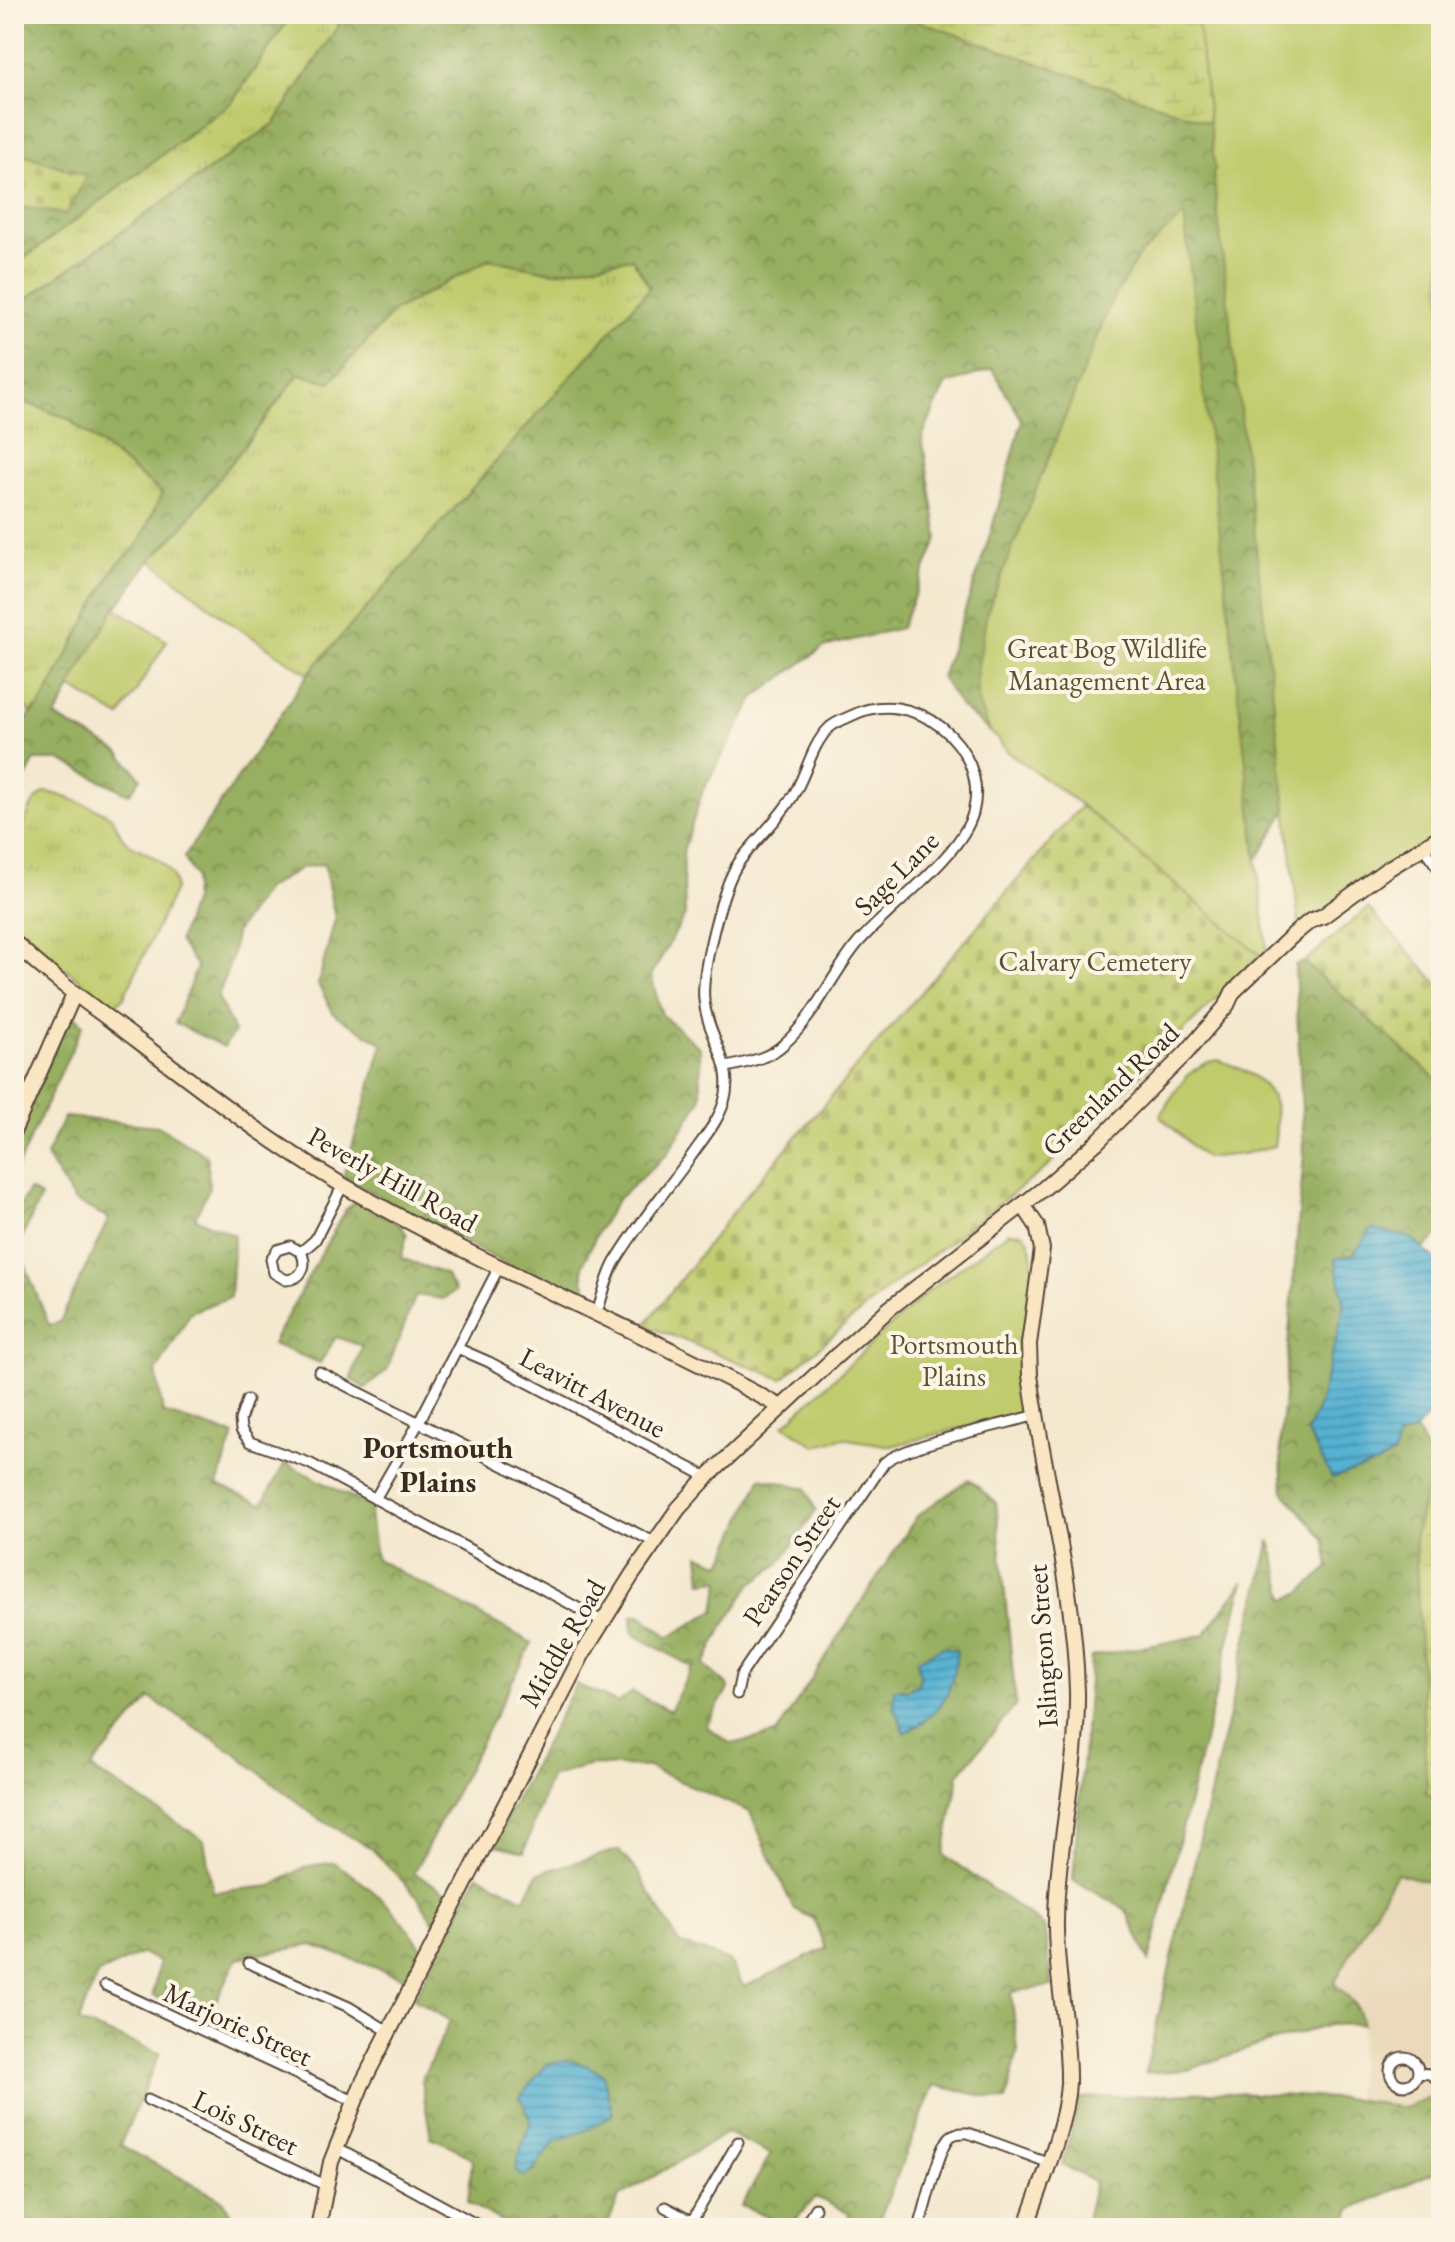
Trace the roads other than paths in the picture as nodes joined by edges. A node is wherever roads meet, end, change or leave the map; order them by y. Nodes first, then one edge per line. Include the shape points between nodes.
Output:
1 (1441, 836) edge
2 (1423, 847) junction
3 (1441, 872) edge
4 (14, 942) edge
5 (74, 994) junction
6 (727, 1067) junction
7 (14, 1130) edge
8 (343, 1185) junction
9 (1023, 1205) junction
10 (301, 1252) dead end
11 (499, 1267) junction
12 (596, 1315) junction
13 (457, 1348) junction
14 (319, 1372) dead end
15 (247, 1400) dead end
16 (781, 1407) junction
17 (1037, 1415) junction
18 (418, 1424) junction
19 (707, 1477) junction
20 (375, 1499) junction
21 (654, 1542) junction
22 (602, 1621) junction
23 (737, 1694) dead end
24 (249, 1963) dead end
25 (105, 1985) dead end
26 (388, 2031) junction
27 (1418, 2073) dead end
28 (1441, 2082) edge
29 (148, 2100) dead end
30 (354, 2101) junction
31 (738, 2142) dead end
32 (336, 2148) junction
33 (1047, 2162) junction
34 (325, 2185) junction
35 (665, 2207) dead end
36 (815, 2208) dead end
37 (692, 2221) junction
38 (318, 2228) edge
39 (483, 2228) edge
40 (704, 2228) edge
41 (803, 2228) edge
42 (919, 2228) edge
43 (1026, 2228) edge

1 - 2 street, Greenland Road
2 - 3 street
2 - 9 street, Greenland Road via 1310,921 1125,1116
4 - 5 street, Peverly Hill Road
5 - 7 street
5 - 8 street, Peverly Hill Road via 251,1126
6 - 6 street, Sage Lane via 708,1022 703,987 737,864 794,794 830,727 862,710 889,707 943,727 972,771 976,788 969,825 955,847 856,946 787,1042 760,1059
6 - 12 street via 720,1113 613,1265
8 - 10 street via 315,1240
8 - 11 street, Peverly Hill Road
9 - 16 street, Middle Road via 890,1308
9 - 17 street, Islington Street via 1037,1226 1042,1249 1029,1344
11 - 12 street, Peverly Hill Road
11 - 13 street
12 - 16 street, Peverly Hill Road
13 - 18 street
13 - 19 street, Leavitt Avenue
14 - 18 street
15 - 20 street via 240,1420 250,1442 309,1463
16 - 19 street, Middle Road
17 - 23 street, Pearson Street via 890,1456 741,1675
17 - 33 street, Islington Street via 1069,1597 1077,1692 1056,1917 1068,2087
18 - 20 street
18 - 21 street
19 - 21 street, Middle Road
20 - 22 street
21 - 22 street, Middle Road
22 - 26 street, Middle Road
24 - 26 street via 349,2007
25 - 30 street, Marjorie Street
26 - 30 street, Middle Road
27 - 28 street
29 - 34 street, Lois Street
30 - 32 street, Middle Road
31 - 37 street
32 - 34 street, Middle Road
32 - 39 street
33 - 42 street via 968,2133 954,2134 941,2156
33 - 43 street, Islington Street
34 - 38 street, Middle Road
35 - 37 street
36 - 41 street
37 - 40 street

